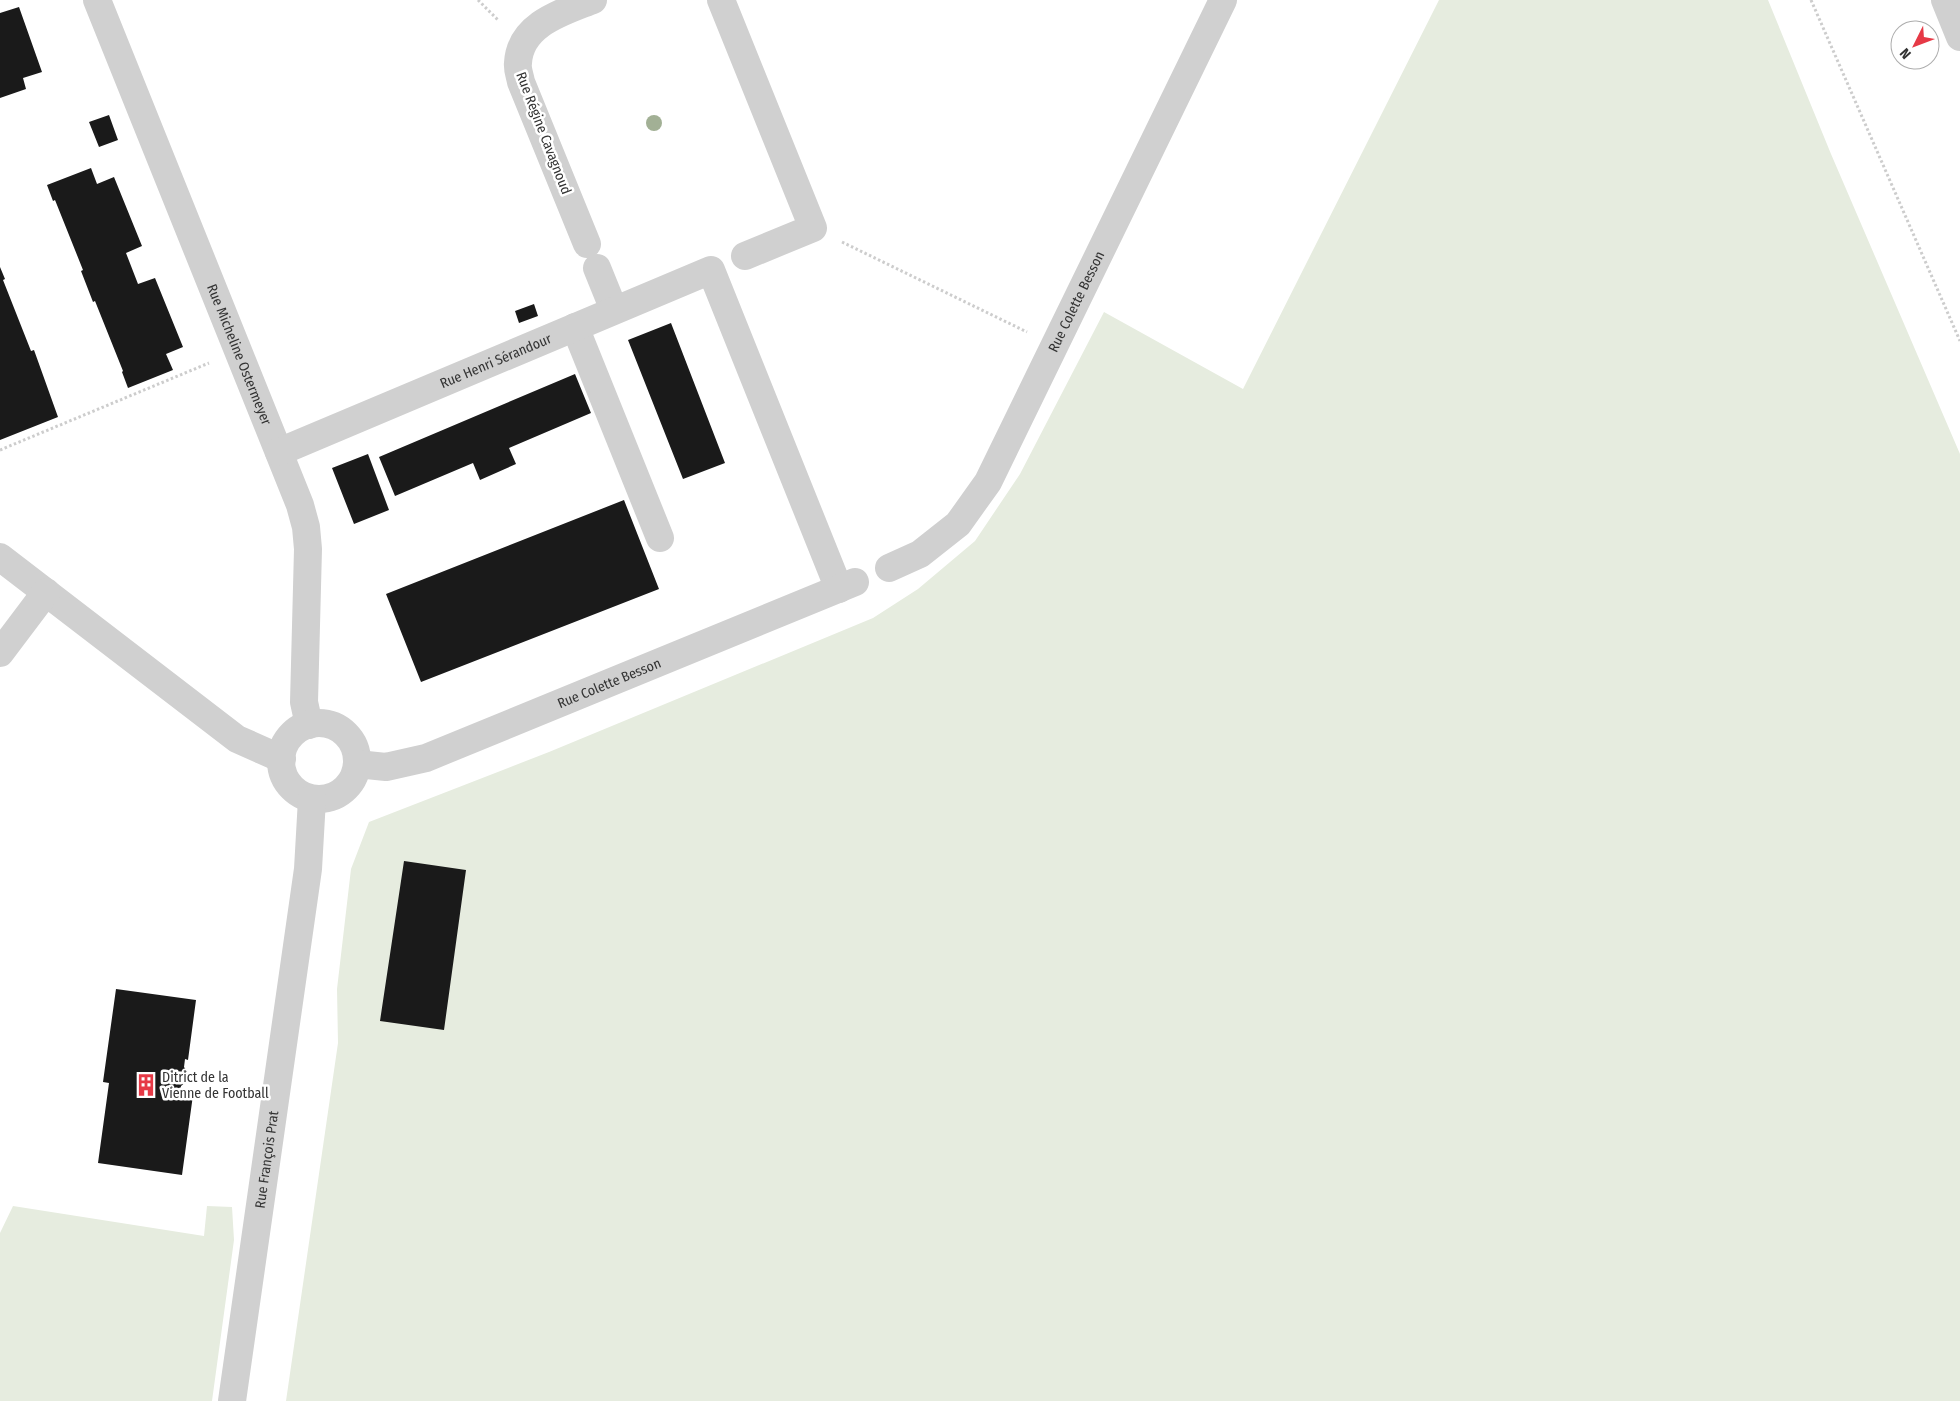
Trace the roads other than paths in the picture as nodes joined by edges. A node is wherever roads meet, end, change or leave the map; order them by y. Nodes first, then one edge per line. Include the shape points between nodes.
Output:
1 (97, 0) edge
2 (593, 0) edge
3 (721, 0) edge
4 (1223, 0) edge
5 (1945, 0) edge
6 (1960, 37) edge
7 (745, 256) dead end
8 (614, 310) junction
9 (575, 327) junction
10 (279, 452) junction
11 (660, 538) dead end
12 (0, 557) edge
13 (889, 568) dead end
14 (848, 585) joint
15 (46, 592) junction
16 (0, 653) edge
17 (309, 725) junction
18 (282, 760) junction
19 (357, 764) junction
20 (312, 799) junction
21 (232, 1401) edge

1 - 10 street, Rue Micheline Ostermeyer
2 - 8 street, Rue Régine Cavagnoud via 557,14 536,27 522,45 518,64 521,82
3 - 7 street via 813,228
4 - 13 street, Rue Colette Besson via 988,482 958,524 920,554
5 - 6 street
8 - 9 street, Rue Henri Sérandour
8 - 14 street, Rue Henri Sérandour via 711,270
9 - 10 street, Rue Henri Sérandour
9 - 11 street
10 - 17 street, Rue Micheline Ostermeyer via 306,527 304,702
12 - 15 street
14 - 19 street, Rue Colette Besson via 426,758 386,767
15 - 16 street
15 - 18 street via 237,738
17 - 18 street via 290,738
17 - 19 street via 333,726 343,732 353,746
18 - 20 street via 286,780 293,789
19 - 20 street via 347,787 337,795
20 - 21 street, Rue François Prat via 308,869

